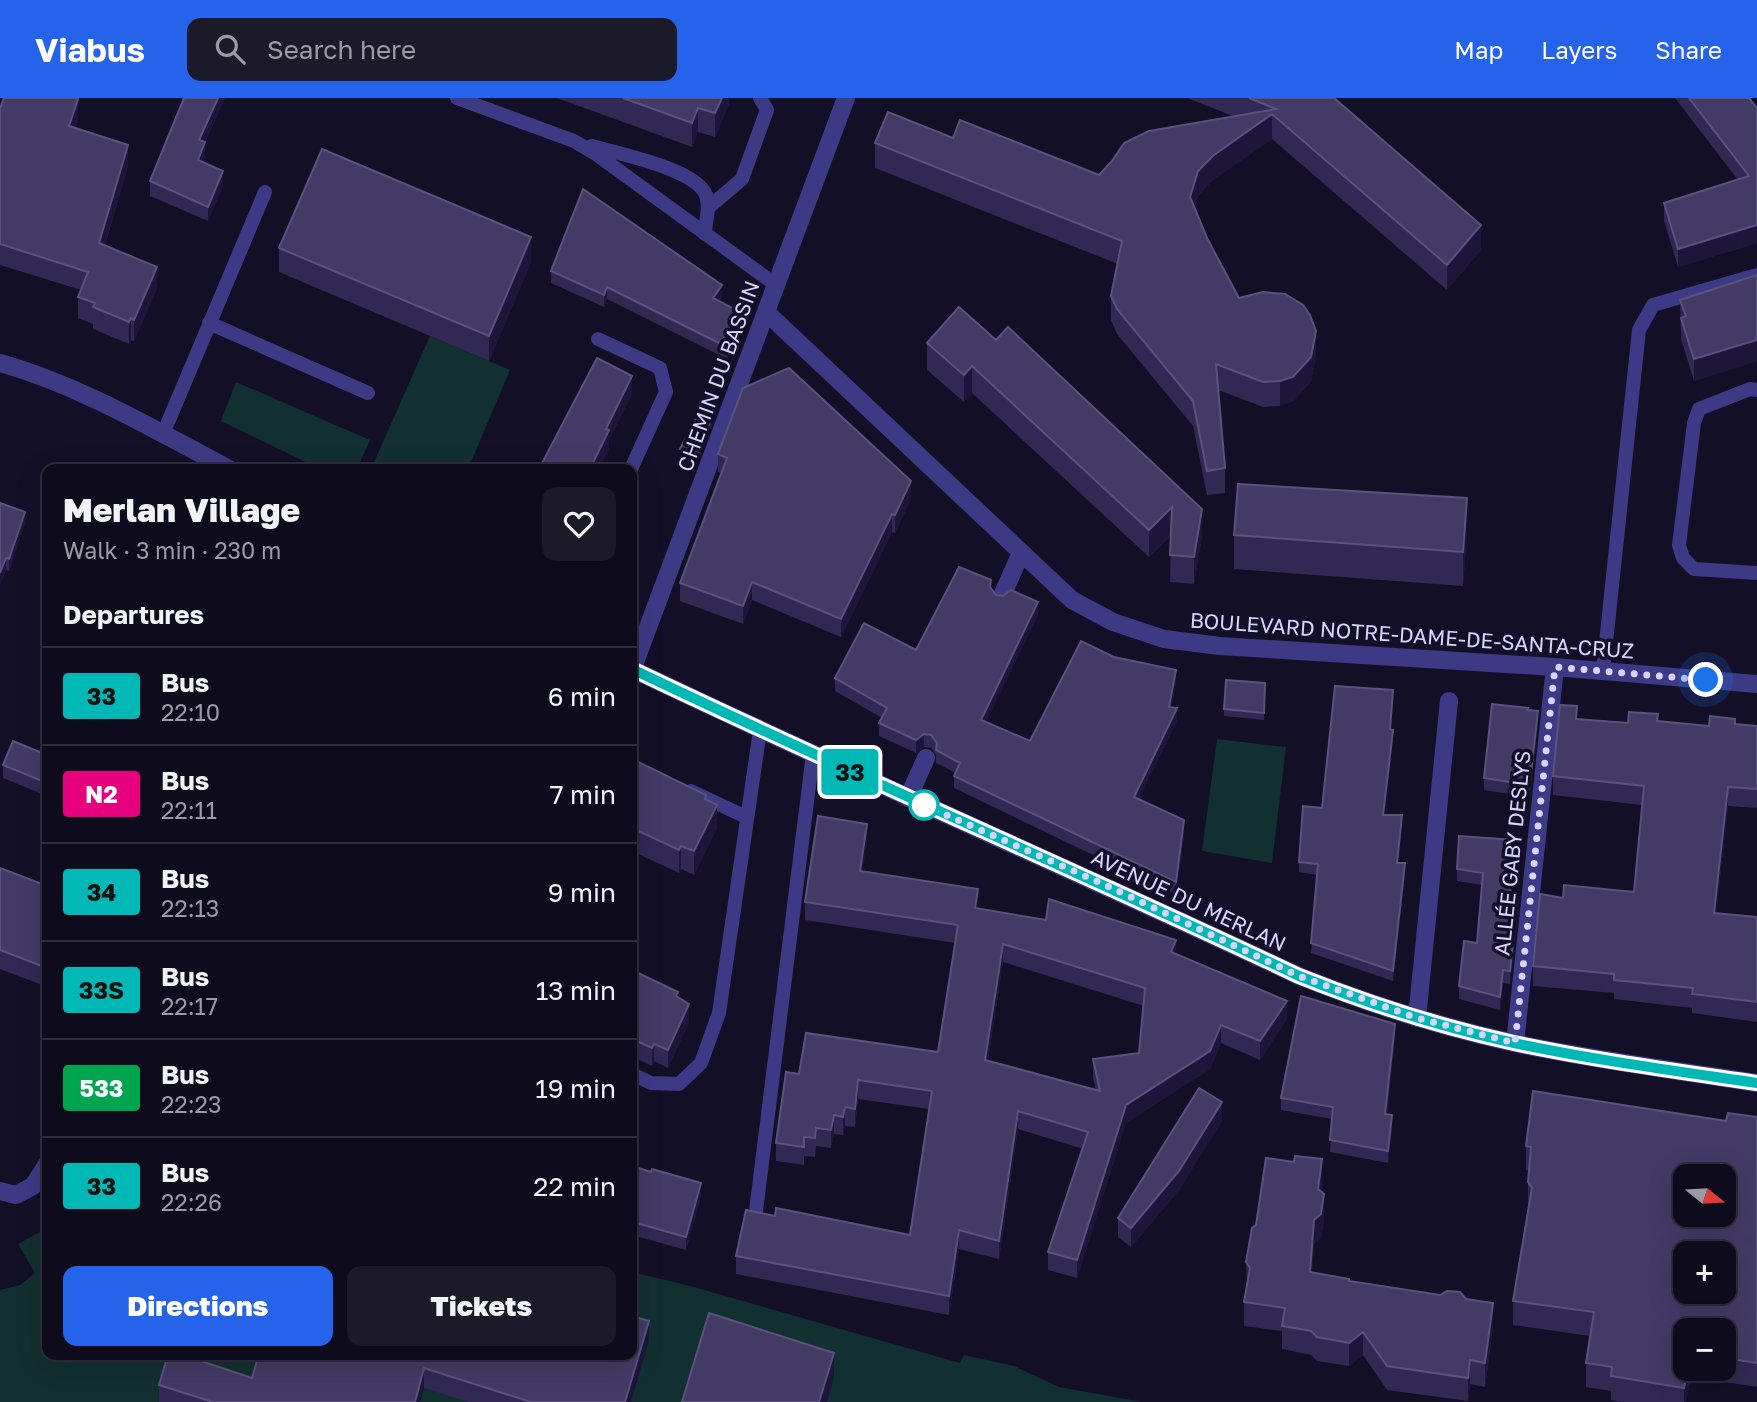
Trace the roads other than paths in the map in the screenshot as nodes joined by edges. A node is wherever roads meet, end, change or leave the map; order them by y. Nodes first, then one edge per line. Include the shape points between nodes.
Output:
1 (457, 98) edge
2 (760, 98) edge
3 (846, 98) edge
4 (574, 141) junction
5 (265, 192) dead end
6 (708, 208) junction
7 (705, 233) junction
8 (1757, 275) edge
9 (776, 285) junction
10 (766, 312) junction
11 (209, 323) junction
12 (598, 339) dead end
13 (0, 363) edge
14 (1757, 390) edge
15 (368, 393) dead end
16 (163, 435) junction
17 (219, 464) edge
18 (633, 464) edge
19 (1021, 553) junction
20 (1757, 573) edge
21 (1001, 598) edge
22 (637, 656) edge
23 (1555, 667) junction
24 (637, 671) edge
25 (1603, 671) junction
26 (1757, 684) edge
27 (1449, 701) dead end
28 (761, 730) junction
29 (813, 754) junction
30 (926, 758) dead end
31 (678, 784) edge
32 (908, 798) junction
33 (746, 817) junction
34 (1417, 1018) junction
35 (1515, 1043) junction
36 (637, 1076) edge
37 (1757, 1083) edge
38 (42, 1172) edge
39 (0, 1191) edge
40 (756, 1211) edge

1 - 4 lane
2 - 6 lane via 767,110 748,166 741,179
3 - 9 street, CHEMIN DU BASSIN
4 - 6 lane via 680,173 703,187
4 - 7 lane
5 - 11 lane
6 - 7 lane
7 - 9 lane
8 - 25 lane via 1653,305 1639,330
9 - 10 street, CHEMIN DU BASSIN
10 - 19 street, BOULEVARD NOTRE-DAME-DE-SANTA-CRUZ
10 - 22 street, CHEMIN DU BASSIN
11 - 15 lane
11 - 16 lane
12 - 18 lane via 660,368 666,392
13 - 16 street via 65,387
14 - 20 lane via 1699,409 1679,545 1694,569
16 - 17 street
19 - 21 street
19 - 23 street, BOULEVARD NOTRE-DAME-DE-SANTA-CRUZ via 1072,600 1112,622 1164,639
23 - 25 street, BOULEVARD NOTRE-DAME-DE-SANTA-CRUZ
23 - 35 street, ALLÉE GABY DESLYS
24 - 28 street, AVENUE DU MERLAN
25 - 26 street, BOULEVARD NOTRE-DAME-DE-SANTA-CRUZ
27 - 34 street
28 - 29 street, AVENUE DU MERLAN
28 - 33 lane
29 - 32 street, AVENUE DU MERLAN
29 - 40 lane
30 - 32 street
31 - 33 lane
32 - 34 street, AVENUE DU MERLAN via 1299,976
33 - 36 lane via 719,1013 701,1063 679,1084 650,1083
34 - 35 street, AVENUE DU MERLAN
35 - 37 street, AVENUE DU MERLAN
38 - 39 street via 33,1185 16,1195

